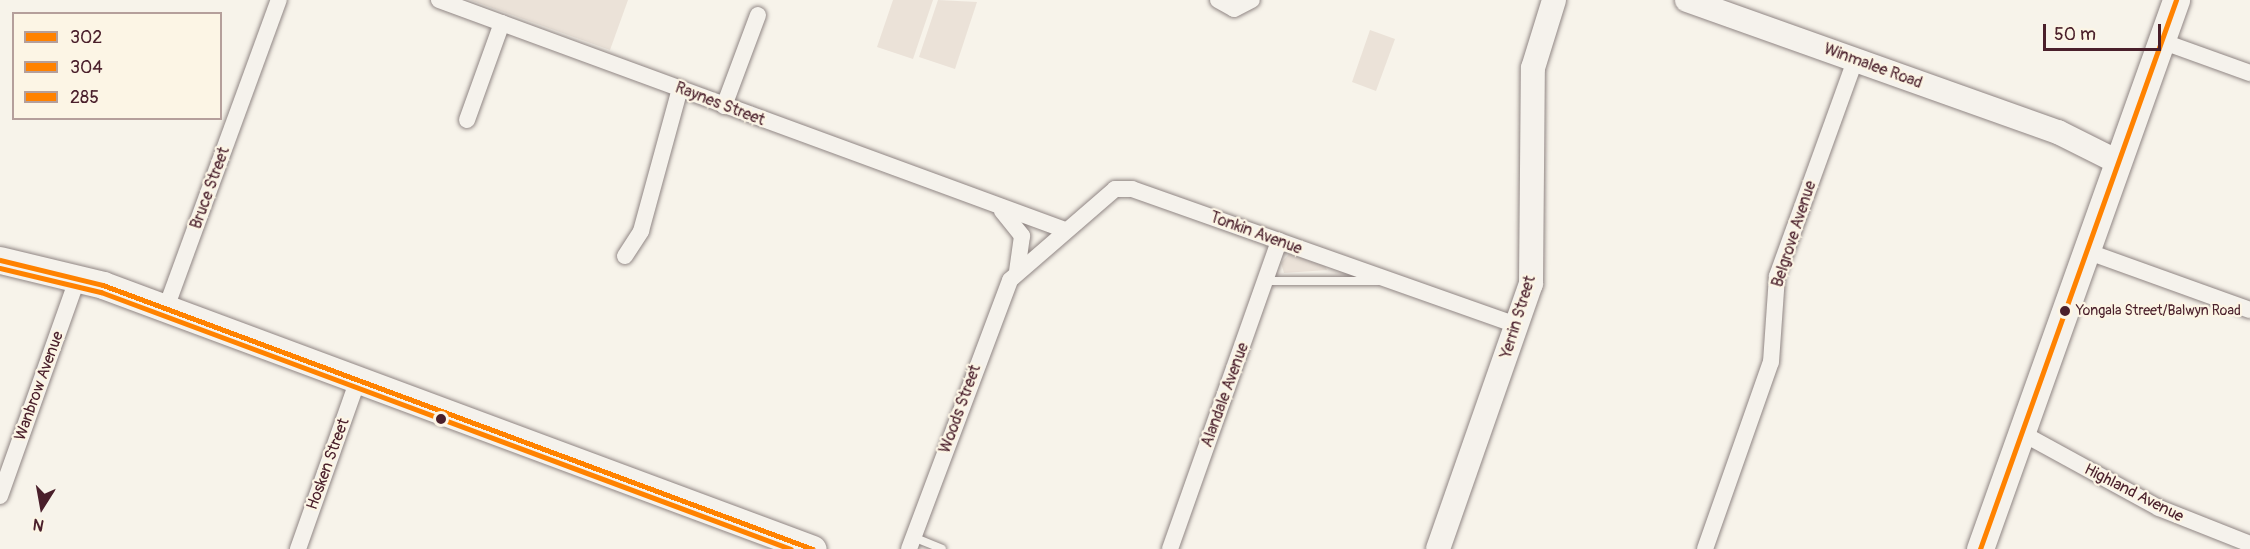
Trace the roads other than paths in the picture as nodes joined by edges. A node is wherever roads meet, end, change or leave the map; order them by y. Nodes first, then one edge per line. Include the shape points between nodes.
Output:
1 (279, 0) edge
2 (439, 0) edge
3 (1218, 0) edge
4 (1252, 0) edge
5 (1687, 0) edge
6 (2176, 0) edge
7 (1555, 2) edge
8 (758, 15) dead end
9 (502, 23) junction
10 (2162, 41) junction
11 (1855, 60) junction
12 (2250, 73) edge
13 (680, 88) junction
14 (724, 106) junction
15 (467, 120) dead end
16 (2121, 155) junction
17 (1000, 209) junction
18 (1065, 230) junction
19 (1279, 241) junction
20 (2086, 251) junction
21 (625, 256) dead end
22 (0, 260) edge
23 (1017, 271) junction
24 (78, 277) junction
25 (1266, 281) junction
26 (1393, 281) junction
27 (166, 308) junction
28 (2250, 310) edge
29 (1517, 325) junction
30 (358, 380) junction
31 (2022, 433) junction
32 (0, 496) edge
33 (911, 543) edge
34 (2250, 544) edge
35 (795, 546) edge
36 (298, 549) edge
37 (942, 549) edge
38 (1170, 549) edge
39 (1438, 549) edge
40 (1705, 549) edge
41 (1980, 549) edge

1 - 27 street, Bruce Street
2 - 9 street, Raynes Street
3 - 4 street via 1234,9
5 - 11 street, Winmalee Road
6 - 10 main road
7 - 29 street, Yerrin Street via 1534,62 1533,276
8 - 14 street
9 - 13 street, Raynes Street
9 - 15 street
10 - 12 street
10 - 16 main road
11 - 16 street, Winmalee Road
11 - 40 street, Belgrove Avenue via 1777,276 1771,362
13 - 14 street, Raynes Street
13 - 21 street via 641,231
14 - 17 street, Raynes Street
16 - 20 main road
17 - 18 street, Raynes Street
17 - 23 street via 1022,236
18 - 19 street, Tonkin Avenue via 1124,187
18 - 23 street, Tonkin Avenue
19 - 25 street, Alandale Avenue
19 - 26 street, Tonkin Avenue
20 - 28 street
20 - 31 main road
22 - 24 main road
23 - 33 street, Woods Street via 1002,297
24 - 27 main road
24 - 32 street, Wanbrow Avenue
25 - 26 lane
25 - 38 street, Alandale Avenue
26 - 29 street, Tonkin Avenue
27 - 30 main road
29 - 39 street, Yerrin Street
30 - 35 main road
30 - 36 street, Hosken Street
31 - 34 street, Highland Avenue via 2165,511
31 - 41 main road
33 - 37 lane

